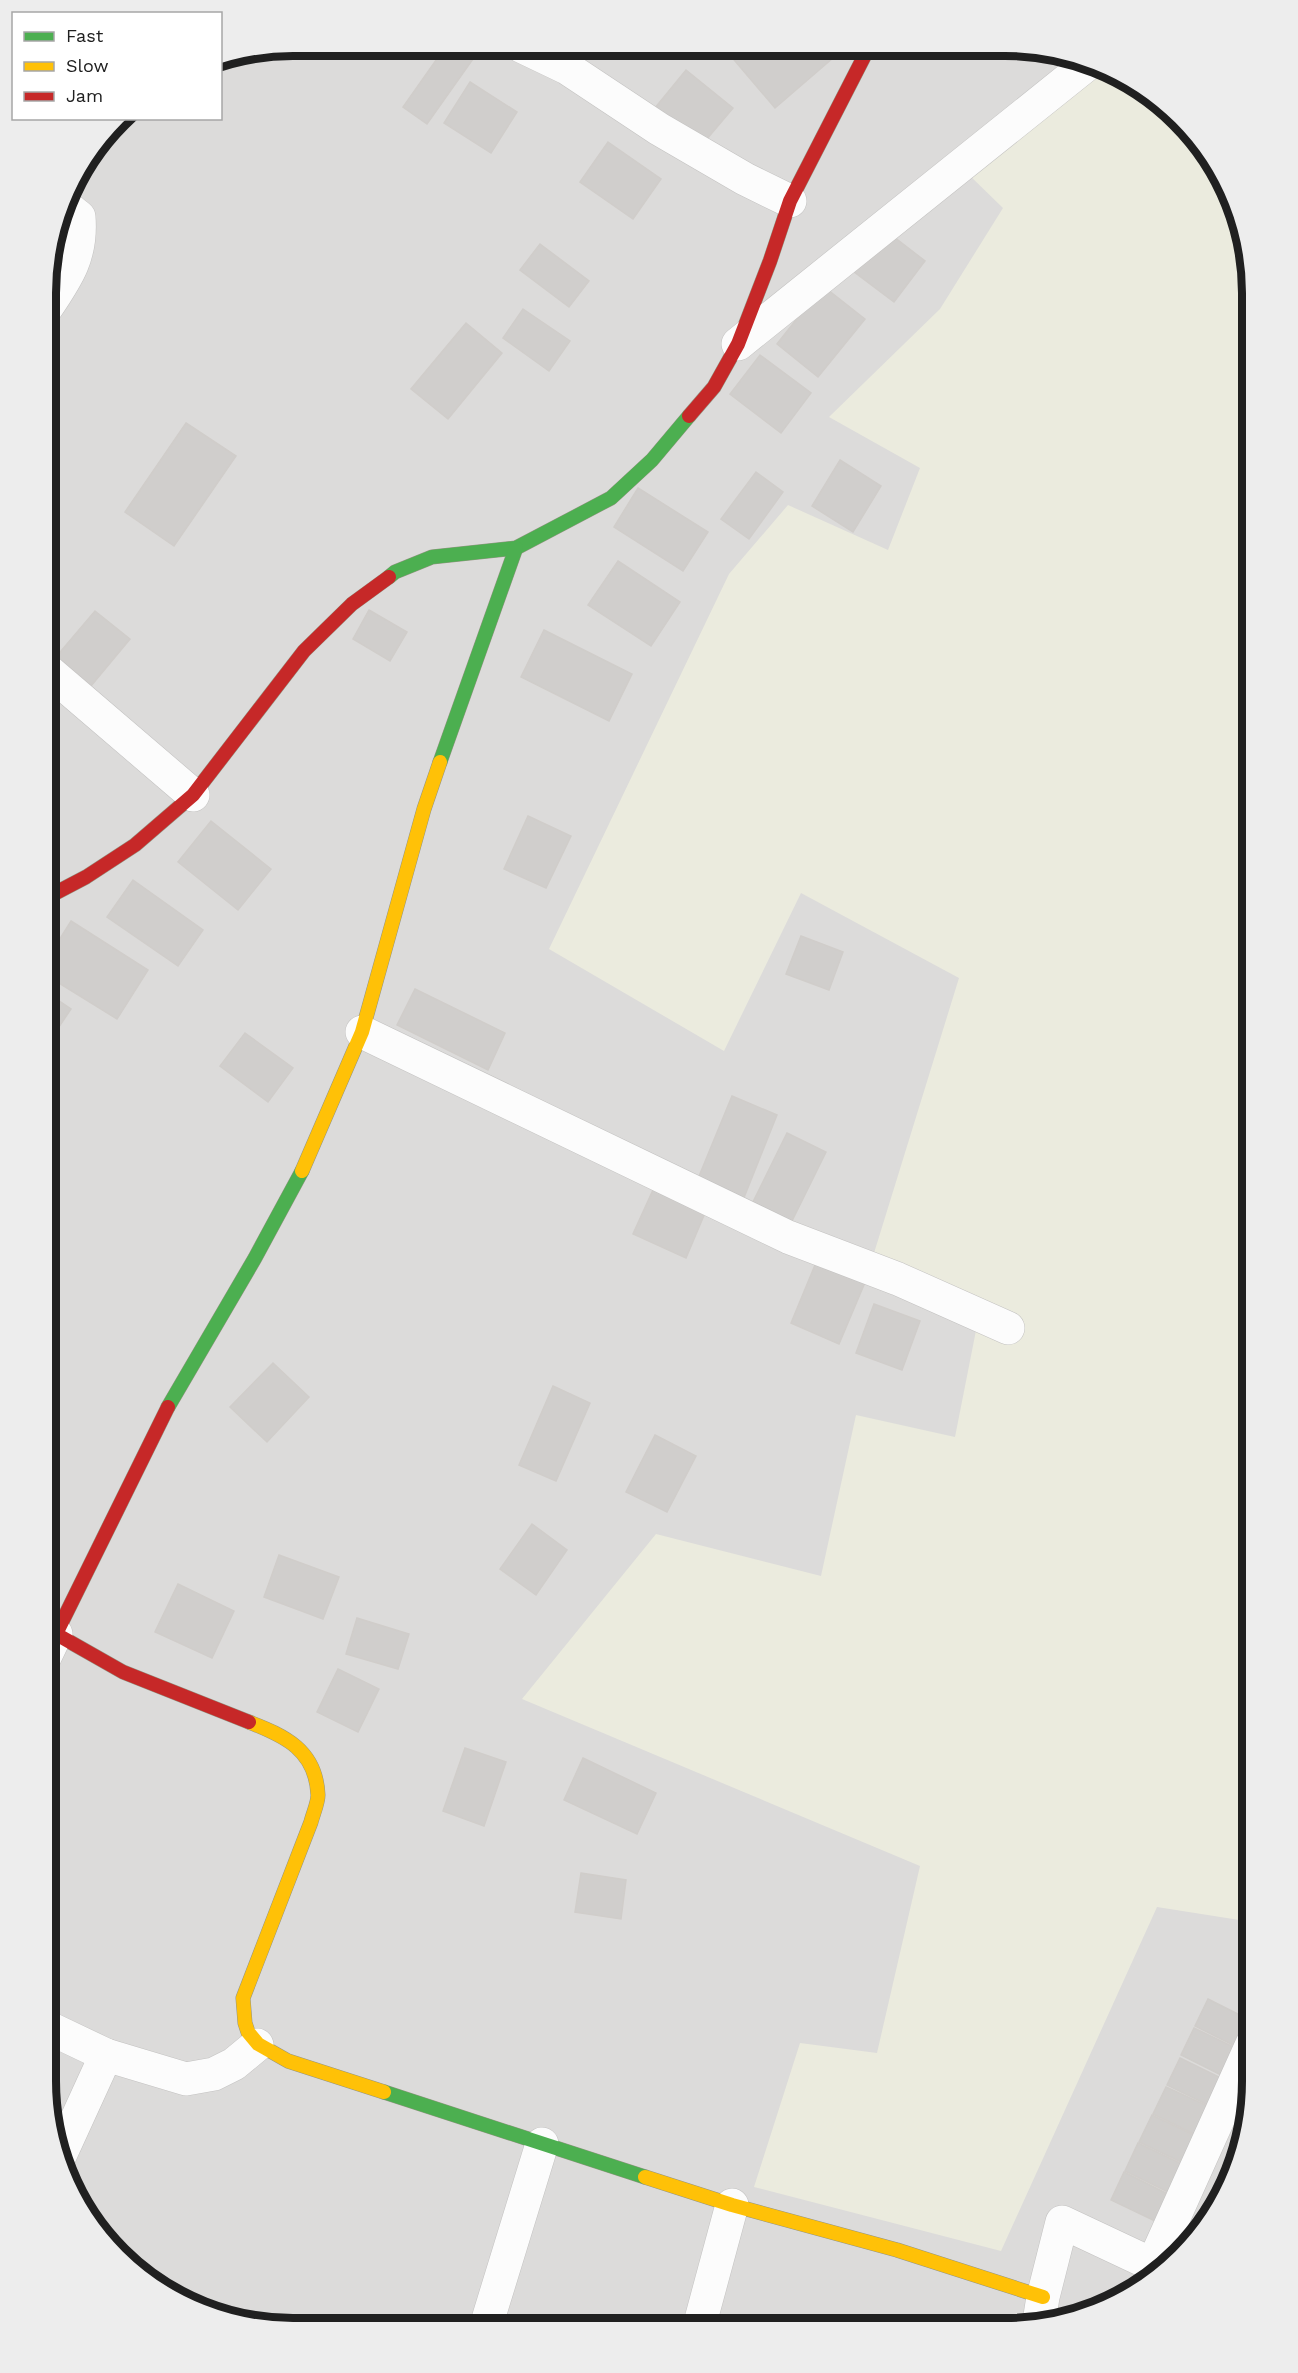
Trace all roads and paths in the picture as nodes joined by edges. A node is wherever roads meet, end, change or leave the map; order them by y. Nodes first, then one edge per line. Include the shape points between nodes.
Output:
1 (542, 56) edge
2 (864, 56) edge
3 (1082, 68) edge
4 (790, 201) junction
5 (71, 210) edge
6 (56, 294) edge
7 (738, 344) junction
8 (516, 548) junction
9 (56, 678) edge
10 (194, 795) junction
11 (56, 893) edge
12 (362, 1032) junction
13 (1008, 1329) dead end
14 (56, 1626) edge
15 (56, 1643) edge
16 (56, 2031) edge
17 (256, 2045) junction
18 (106, 2055) junction
19 (1242, 2067) edge
20 (542, 2144) junction
21 (65, 2145) edge
22 (732, 2205) junction
23 (1159, 2261) edge
24 (1154, 2265) edge
25 (1041, 2309) edge
26 (488, 2318) edge
27 (701, 2318) edge

1 - 4 street via 745,180
2 - 4 street
3 - 7 street
4 - 7 street
5 - 6 street via 79,217 81,238 69,274
7 - 8 street via 714,387 652,460 611,498
8 - 10 street via 432,557 395,572 352,604 304,651
8 - 12 street via 424,809
9 - 10 street
10 - 11 street via 135,845
12 - 13 street via 788,1237 898,1279
12 - 14 street via 305,1165 176,1391
15 - 17 street via 282,1735 302,1750 313,1771 318,1796 311,1822 243,1998 243,2025
16 - 18 street
17 - 18 street via 234,2064 214,2074 186,2079
17 - 20 street via 288,2061
18 - 21 street
19 - 23 street
20 - 22 street
20 - 26 street
22 - 25 street via 897,2250
22 - 27 street
24 - 25 street via 1062,2222

